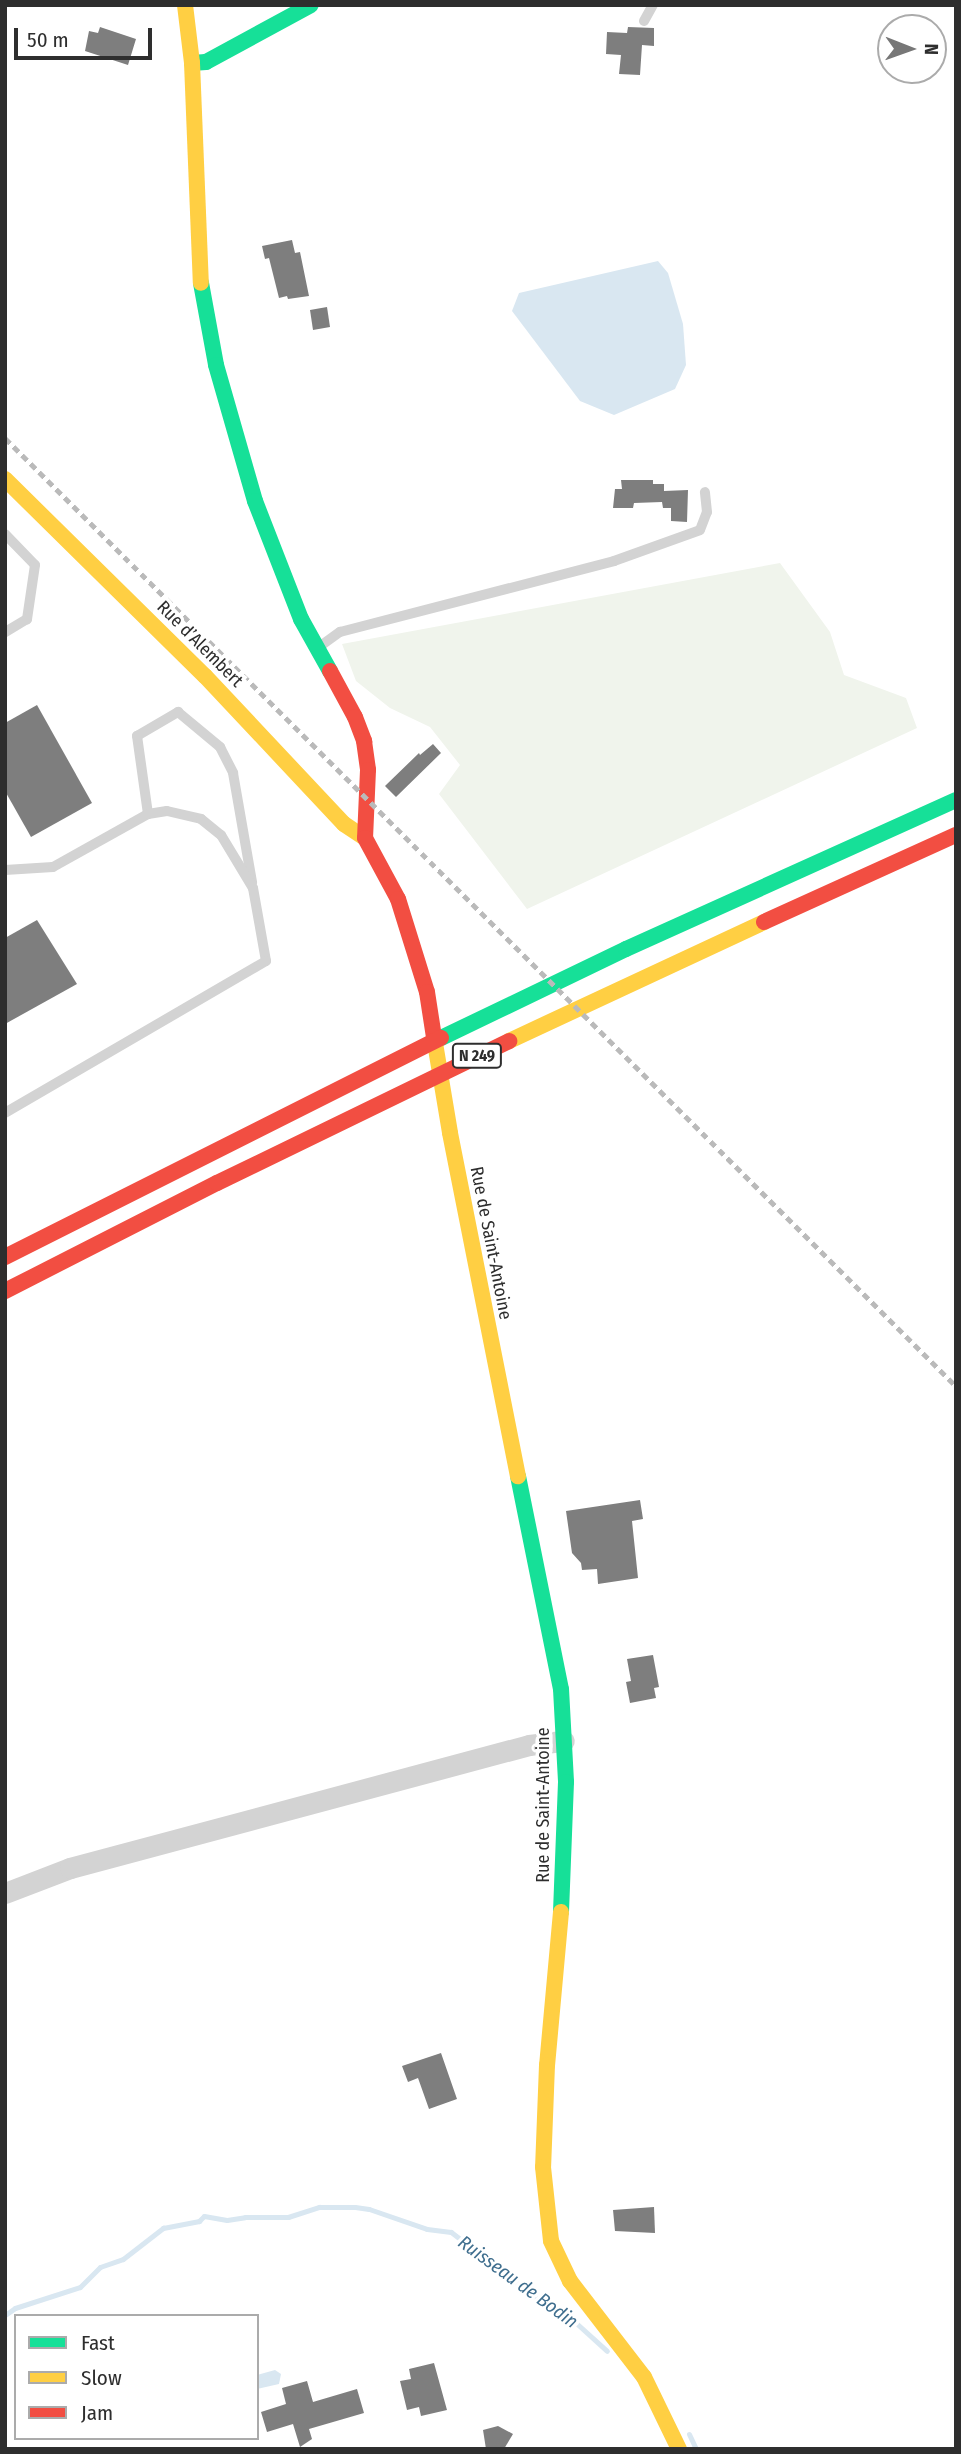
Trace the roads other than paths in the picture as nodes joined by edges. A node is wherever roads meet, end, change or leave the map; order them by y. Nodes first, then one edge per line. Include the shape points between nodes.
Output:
1 (185, 5) edge
2 (311, 5) edge
3 (653, 5) edge
4 (644, 21) dead end
5 (192, 63) junction
6 (5, 479) edge
7 (705, 492) dead end
8 (5, 534) edge
9 (5, 632) edge
10 (316, 649) junction
11 (956, 800) edge
12 (148, 814) junction
13 (956, 835) edge
14 (365, 838) junction
15 (5, 870) edge
16 (253, 888) junction
17 (5, 1113) edge
18 (5, 1256) edge
19 (5, 1291) edge
20 (565, 1741) junction
21 (5, 1893) edge
22 (679, 2449) edge

1 - 5 main road
2 - 5 main road via 206,61
3 - 4 lane
5 - 10 main road via 201,282 216,365 255,501
6 - 14 main road, Rue d’Alembert via 205,677 344,824
7 - 10 lane via 707,512 700,530 614,561 340,632
8 - 9 lane via 35,565 27,619
10 - 14 main road via 364,741 368,770
11 - 18 main road, N 249 via 468,1024
12 - 15 lane via 53,867
12 - 16 lane via 167,811 201,819 221,835
12 - 16 lane via 136,736 178,712 220,747 233,773
13 - 19 main road, N 249 via 581,1006
14 - 20 main road, Rue de Saint-Antoine via 398,899 427,992 450,1133 552,1639
16 - 17 lane via 266,961
20 - 21 street via 529,1745 97,1861
20 - 22 main road, Rue de Saint-Antoine via 561,1922 547,2065 544,2201 551,2241 570,2281 645,2377

